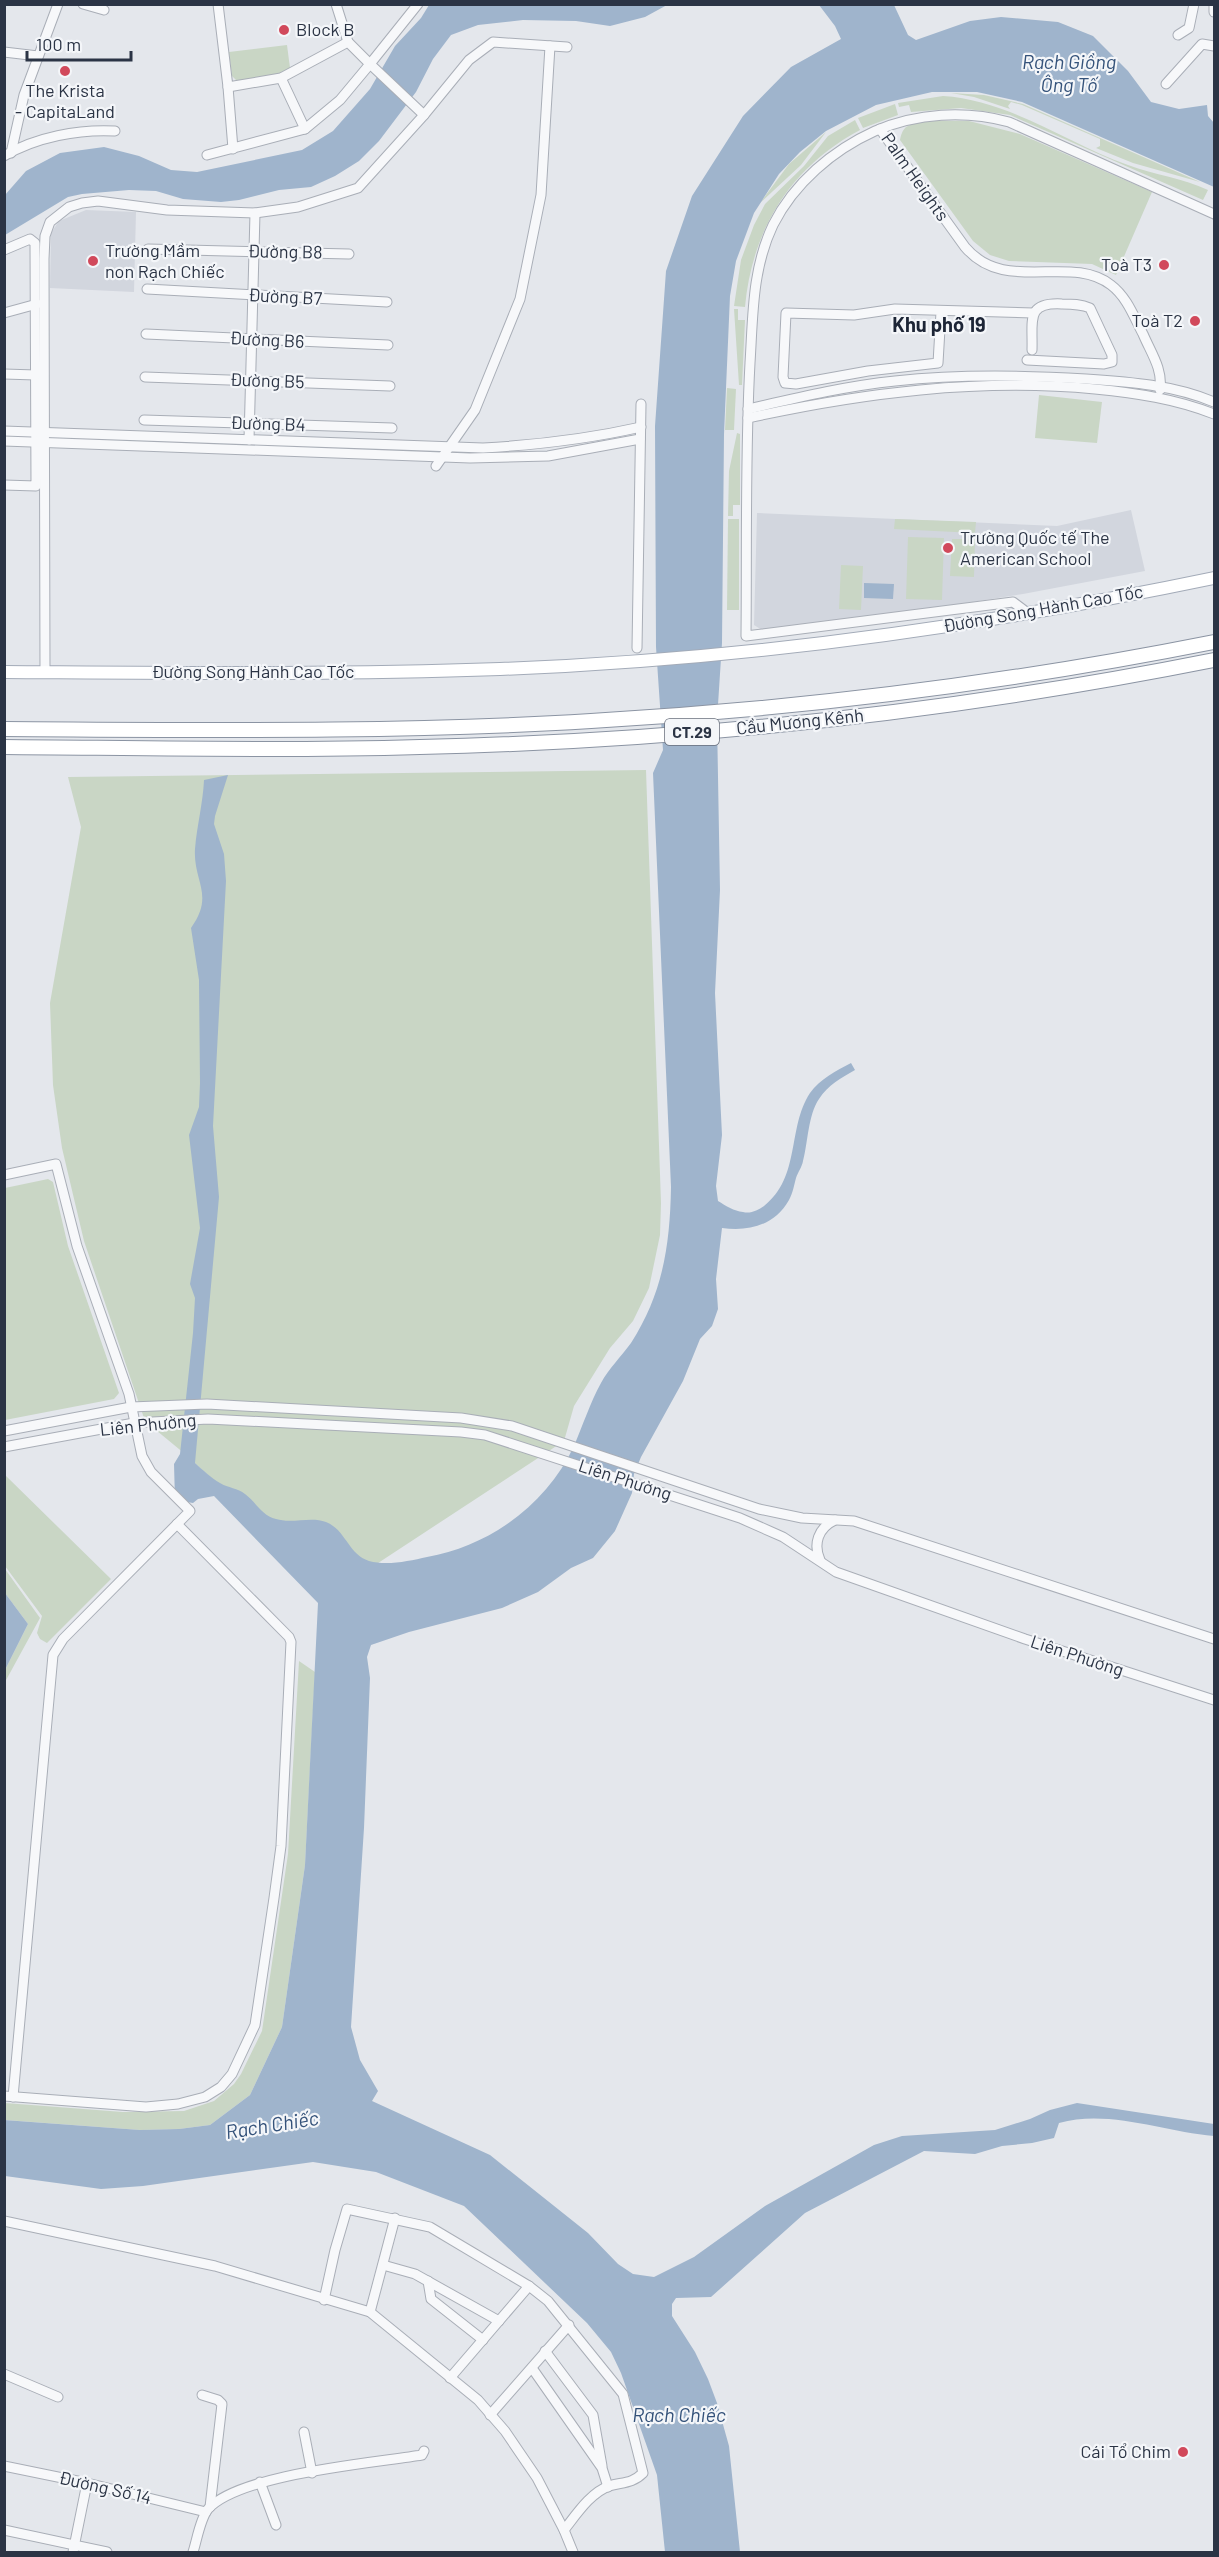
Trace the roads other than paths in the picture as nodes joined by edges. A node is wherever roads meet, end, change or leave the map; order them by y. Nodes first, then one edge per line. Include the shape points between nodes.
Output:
1 (56, 4) edge
2 (83, 4) edge
3 (218, 4) edge
4 (336, 4) edge
5 (418, 4) edge
6 (1194, 4) edge
7 (1214, 4) edge
8 (104, 10) dead end
9 (1215, 12) edge
10 (1178, 35) dead end
11 (348, 42) junction
12 (550, 46) junction
13 (1215, 46) edge
14 (567, 47) dead end
15 (4, 52) edge
16 (35, 56) junction
17 (370, 64) junction
18 (281, 78) junction
19 (1166, 84) dead end
20 (228, 87) junction
21 (424, 115) junction
22 (305, 129) junction
23 (879, 129) junction
24 (115, 132) dead end
25 (233, 148) junction
26 (8, 154) edge
27 (207, 155) dead end
28 (255, 213) junction
29 (1215, 214) edge
30 (148, 249) dead end
31 (4, 250) edge
32 (254, 252) junction
33 (349, 254) dead end
34 (147, 289) dead end
35 (253, 295) junction
36 (387, 302) dead end
37 (37, 304) junction
38 (940, 312) junction
39 (4, 313) edge
40 (1033, 314) junction
41 (146, 334) dead end
42 (252, 339) junction
43 (388, 345) dead end
44 (1032, 360) junction
45 (4, 374) edge
46 (36, 375) junction
47 (145, 377) dead end
48 (250, 381) junction
49 (1031, 381) junction
50 (390, 386) dead end
51 (1161, 386) junction
52 (1158, 397) junction
53 (1215, 402) edge
54 (641, 404) dead end
55 (748, 414) junction
56 (1215, 414) edge
57 (144, 420) dead end
58 (249, 423) junction
59 (640, 427) junction
60 (392, 428) dead end
61 (4, 431) edge
62 (40, 432) junction
63 (640, 439) junction
64 (249, 440) junction
65 (4, 441) edge
66 (41, 442) junction
67 (450, 447) junction
68 (442, 457) junction
69 (436, 466) dead end
70 (4, 485) edge
71 (1215, 578) edge
72 (1029, 614) junction
73 (1215, 642) edge
74 (637, 648) dead end
75 (1215, 660) edge
76 (4, 672) edge
77 (45, 672) junction
78 (4, 729) edge
79 (4, 747) edge
80 (4, 1174) edge
81 (131, 1407) junction
82 (64, 1420) junction
83 (134, 1423) junction
84 (4, 1431) edge
85 (67, 1435) junction
86 (4, 1447) edge
87 (839, 1519) junction
88 (177, 1524) junction
89 (824, 1565) junction
90 (1215, 1639) edge
91 (1215, 1700) edge
92 (9, 2096) edge
93 (395, 2218) junction
94 (4, 2221) edge
95 (382, 2265) junction
96 (428, 2281) junction
97 (529, 2286) junction
98 (324, 2300) junction
99 (370, 2312) junction
100 (499, 2321) junction
101 (569, 2325) junction
102 (483, 2340) junction
103 (545, 2350) junction
104 (531, 2368) junction
105 (4, 2374) edge
106 (450, 2378) junction
107 (202, 2395) dead end
108 (58, 2397) dead end
109 (490, 2415) junction
110 (304, 2432) dead end
111 (424, 2451) dead end
112 (4, 2466) edge
113 (602, 2468) junction
114 (312, 2473) junction
115 (260, 2482) junction
116 (87, 2483) junction
117 (608, 2487) junction
118 (208, 2510) junction
119 (276, 2525) dead end
120 (4, 2529) edge
121 (564, 2530) junction
122 (74, 2549) edge
123 (107, 2553) edge
124 (193, 2553) edge
125 (573, 2553) edge

1 - 16 street
2 - 8 street
3 - 20 street
4 - 11 street
5 - 17 street
6 - 10 street via 1189,28
7 - 9 street
11 - 17 street
11 - 18 street
12 - 14 street
12 - 21 street via 494,42 470,60
12 - 67 street via 541,195 519,299 475,410
13 - 19 street via 1203,44
15 - 16 street
16 - 26 street via 10,126
17 - 21 street
17 - 22 street via 340,100
18 - 20 street
18 - 22 street
20 - 25 street
21 - 28 street via 358,188 298,207
22 - 25 street
23 - 29 street, Palm Heights via 937,116 975,115 1002,120
23 - 51 street, Palm Heights via 979,261 1003,270 1083,274 1111,285 1125,298 1134,316 1161,373
23 - 55 street via 849,144 818,168 790,198 773,225 756,280
24 - 26 street via 62,134
25 - 27 street
28 - 32 street
28 - 62 street via 167,210 98,201 69,207 50,222 45,236
30 - 32 street, Đường B8
31 - 37 street via 30,239 35,243
32 - 33 street, Đường B8
32 - 35 street
34 - 35 street, Đường B7
35 - 36 street, Đường B7
35 - 42 street
37 - 39 street
37 - 46 street
38 - 38 street via 895,309 854,315 786,313 783,377 790,385 938,363
38 - 40 street
40 - 44 street
40 - 44 street via 1039,305 1047,303 1090,308 1113,362
41 - 42 street, Đường B6
42 - 43 street, Đường B6
42 - 48 street
44 - 49 street
45 - 46 street
46 - 62 street
47 - 48 street, Đường B5
48 - 50 street, Đường B5
48 - 58 street
49 - 51 street
49 - 52 street
49 - 55 street via 954,377 894,381
51 - 52 street
51 - 53 street
52 - 56 street
54 - 59 street
55 - 72 street via 746,636 1013,602
57 - 58 street, Đường B4
58 - 60 street, Đường B4
58 - 64 street
59 - 63 street
59 - 67 street via 554,443
61 - 62 street
62 - 64 street
62 - 66 street
63 - 68 street via 548,456
63 - 74 street
64 - 67 street
65 - 66 street
66 - 68 street
66 - 70 street via 36,486
66 - 77 street
67 - 68 street
68 - 69 street
71 - 72 main road, Đường Song Hành Cao Tốc
72 - 77 main road, Đường Song Hành Cao Tốc via 753,651 501,669
73 - 78 highway, Cầu Mương Kênh / CT.29 via 1084,668 957,687 731,712 422,728
75 - 79 highway, Cầu Mương Kênh / CT.29 via 961,704 733,730 423,747
76 - 77 main road, Đường Song Hành Cao Tốc
80 - 81 street via 56,1164 77,1245
81 - 82 street, Liên Phường
81 - 83 street
81 - 87 street, Liên Phường via 234,1405 461,1418 512,1426 774,1513
82 - 84 street, Liên Phường
82 - 85 street
83 - 85 street, Liên Phường
83 - 88 street via 147,1466 190,1511
83 - 89 street, Liên Phường via 237,1420 461,1432 507,1441 769,1530
85 - 86 street, Liên Phường
87 - 89 street via 826,1525 818,1537 817,1552
87 - 90 street, Liên Phường
88 - 92 street via 63,1639 53,1655
88 - 92 street via 291,1642 281,1846 254,2031 227,2081 213,2093 192,2102 146,2107
89 - 91 street, Liên Phường via 1025,1639
93 - 95 street
93 - 97 street via 430,2227
93 - 98 street via 347,2208
94 - 98 street via 215,2266
95 - 96 street
95 - 99 street
96 - 100 street
96 - 102 street via 431,2299
97 - 100 street
97 - 101 street
98 - 99 street
99 - 106 street
100 - 102 street
101 - 103 street
101 - 117 street via 622,2394 643,2473 635,2481
102 - 106 street
103 - 104 street
103 - 113 street via 593,2415
104 - 109 street
104 - 113 street
105 - 108 street
106 - 109 street
107 - 118 street via 222,2404
109 - 121 street via 537,2478
110 - 114 street
111 - 114 street via 422,2456
112 - 116 street, Đường Số 14
113 - 117 street
114 - 115 street
115 - 118 street via 222,2497
115 - 119 street
116 - 118 street, Đường Số 14
116 - 122 street
117 - 121 street via 597,2493
118 - 124 street
120 - 122 street
121 - 125 street
122 - 123 street

